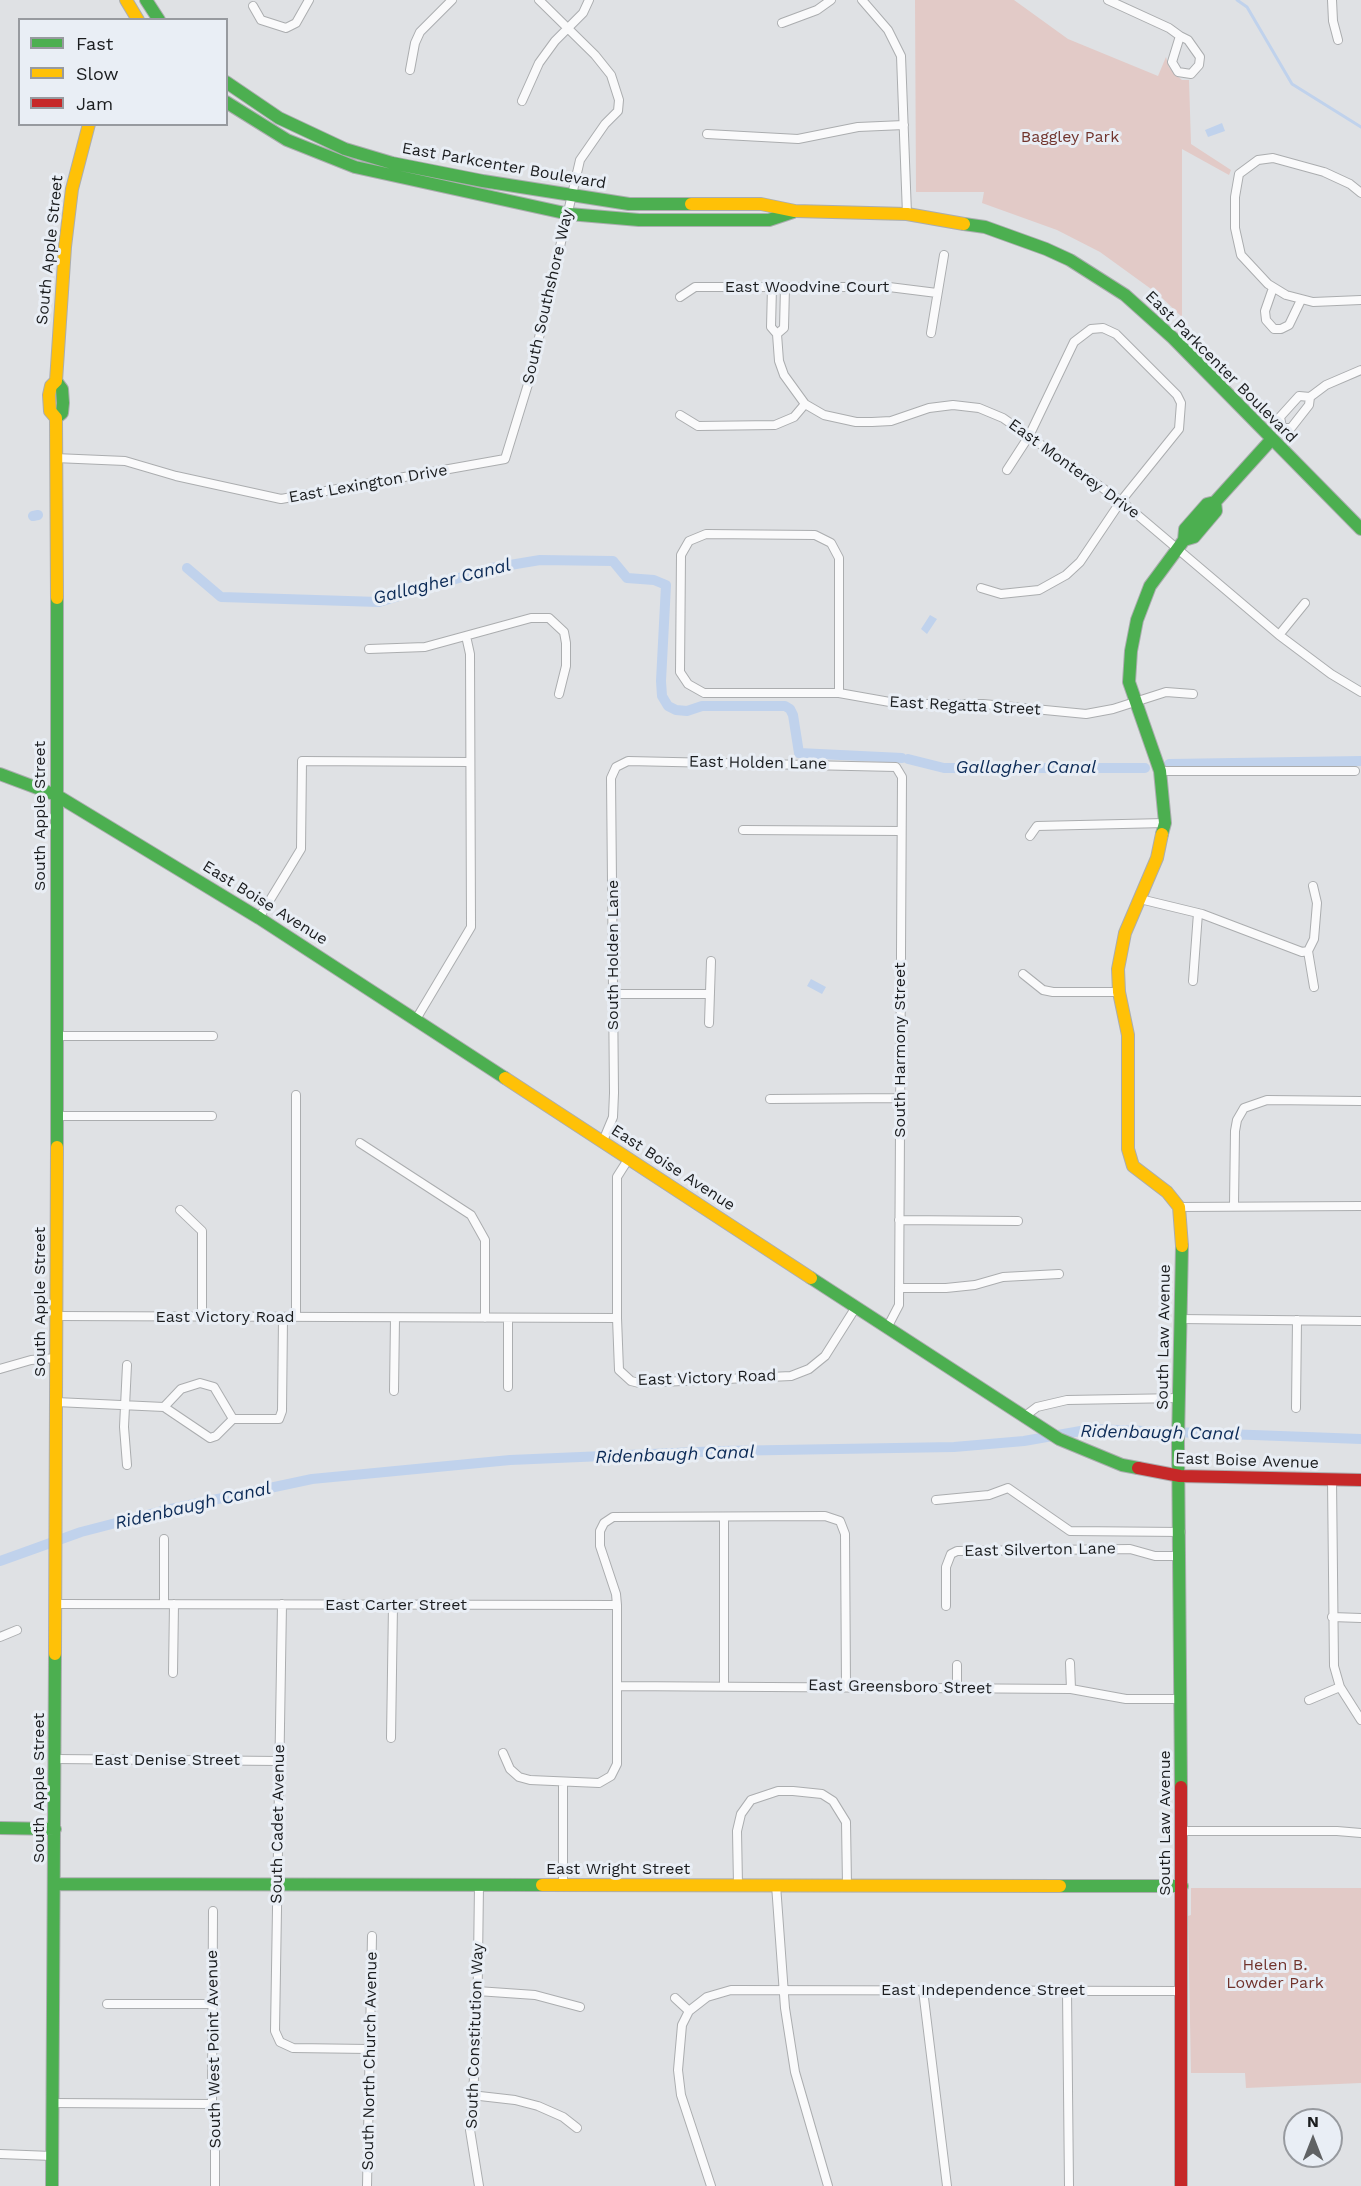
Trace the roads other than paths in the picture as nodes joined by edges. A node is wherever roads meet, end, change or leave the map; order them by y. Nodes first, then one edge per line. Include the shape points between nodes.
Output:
1 (126, 0) edge
2 (146, 0) edge
3 (309, 0) edge
4 (452, 0) edge
5 (540, 0) edge
6 (589, 0) edge
7 (831, 0) edge
8 (862, 0) edge
9 (1108, 0) edge
10 (1332, 0) edge
11 (253, 6) dead end
12 (137, 18) edge
13 (158, 18) edge
14 (782, 23) dead end
15 (568, 30) junction
16 (1180, 36) dead end
17 (1338, 40) dead end
18 (410, 70) dead end
19 (228, 83) edge
20 (522, 101) dead end
21 (228, 103) edge
22 (904, 125) junction
23 (88, 126) edge
24 (707, 134) dead end
25 (1361, 193) edge
26 (572, 196) junction
27 (795, 211) junction
28 (569, 213) junction
29 (907, 214) junction
30 (944, 255) dead end
31 (772, 287) junction
32 (785, 287) junction
33 (1273, 288) junction
34 (937, 292) junction
35 (680, 297) dead end
36 (1301, 300) junction
37 (1361, 300) edge
38 (931, 333) dead end
39 (777, 334) junction
40 (1361, 369) edge
41 (1310, 397) junction
42 (805, 404) junction
43 (680, 415) dead end
44 (1282, 428) junction
45 (1029, 436) junction
46 (1271, 440) junction
47 (56, 458) junction
48 (505, 459) joint
49 (1006, 470) dead end
50 (1121, 501) junction
51 (1361, 529) edge
52 (1180, 545) junction
53 (981, 588) dead end
54 (1305, 603) dead end
55 (1279, 635) junction
56 (466, 636) junction
57 (369, 649) dead end
58 (1361, 692) edge
59 (839, 693) junction
60 (560, 694) dead end
61 (1193, 694) dead end
62 (1135, 702) junction
63 (471, 762) junction
64 (616, 767) joint
65 (900, 770) joint
66 (1160, 771) junction
67 (1355, 771) dead end
68 (0, 774) edge
69 (56, 795) junction
70 (1165, 823) junction
71 (743, 830) dead end
72 (901, 831) junction
73 (1030, 836) dead end
74 (1314, 886) dead end
75 (1140, 899) junction
76 (1198, 913) junction
77 (259, 918) junction
78 (1308, 951) junction
79 (711, 961) dead end
80 (1023, 974) dead end
81 (1193, 981) dead end
82 (1314, 987) dead end
83 (1119, 992) junction
84 (613, 994) junction
85 (710, 994) junction
86 (415, 1021) junction
87 (709, 1023) dead end
88 (58, 1036) junction
89 (213, 1036) dead end
90 (296, 1095) dead end
91 (900, 1098) junction
92 (770, 1099) dead end
93 (1361, 1101) edge
94 (58, 1116) junction
95 (212, 1116) dead end
96 (603, 1142) junction
97 (360, 1143) dead end
98 (629, 1158) junction
99 (1234, 1205) junction
100 (1361, 1206) edge
101 (1179, 1207) junction
102 (180, 1210) dead end
103 (899, 1220) junction
104 (1018, 1221) dead end
105 (1059, 1274) dead end
106 (899, 1288) junction
107 (856, 1307) junction
108 (56, 1316) junction
109 (202, 1317) junction
110 (296, 1317) junction
111 (283, 1318) junction
112 (395, 1318) junction
113 (485, 1318) junction
114 (508, 1318) junction
115 (617, 1318) junction
116 (1180, 1319) junction
117 (1297, 1320) junction
118 (1361, 1321) edge
119 (887, 1328) junction
120 (56, 1358) junction
121 (127, 1365) dead end
122 (0, 1369) edge
123 (508, 1387) dead end
124 (394, 1391) dead end
125 (1180, 1398) junction
126 (56, 1402) junction
127 (127, 1406) junction
128 (164, 1407) junction
129 (1296, 1407) dead end
130 (1025, 1416) junction
131 (233, 1419) junction
132 (127, 1466) dead end
133 (1180, 1476) junction
134 (1332, 1480) junction
135 (1361, 1480) edge
136 (936, 1500) dead end
137 (724, 1517) junction
138 (1181, 1532) junction
139 (164, 1539) dead end
140 (1181, 1556) junction
141 (55, 1604) junction
142 (164, 1604) junction
143 (174, 1604) junction
144 (282, 1604) junction
145 (393, 1605) junction
146 (617, 1605) junction
147 (946, 1606) dead end
148 (1332, 1617) junction
149 (1361, 1618) edge
150 (17, 1630) dead end
151 (0, 1637) edge
152 (1070, 1663) dead end
153 (957, 1665) dead end
154 (174, 1672) dead end
155 (618, 1686) junction
156 (724, 1686) junction
157 (846, 1686) junction
158 (957, 1687) junction
159 (1340, 1687) junction
160 (1071, 1689) junction
161 (1181, 1699) junction
162 (1308, 1700) dead end
163 (1361, 1720) edge
164 (391, 1738) dead end
165 (503, 1753) dead end
166 (55, 1760) junction
167 (279, 1761) junction
168 (562, 1782) junction
169 (0, 1828) edge
170 (55, 1829) junction
171 (1181, 1831) junction
172 (1361, 1833) edge
173 (55, 1884) junction
174 (276, 1885) junction
175 (479, 1885) junction
176 (562, 1885) junction
177 (738, 1885) junction
178 (776, 1885) junction
179 (847, 1885) junction
180 (1182, 1886) junction
181 (213, 1911) dead end
182 (372, 1936) dead end
183 (784, 1990) junction
184 (923, 1990) junction
185 (477, 1991) junction
186 (1067, 1991) junction
187 (1181, 1991) junction
188 (675, 1998) dead end
189 (107, 2004) dead end
190 (212, 2004) junction
191 (580, 2007) dead end
192 (689, 2011) junction
193 (369, 2049) junction
194 (471, 2096) junction
195 (52, 2103) junction
196 (212, 2104) junction
197 (578, 2128) dead end
198 (0, 2154) edge
199 (52, 2156) junction
200 (52, 2186) edge
201 (215, 2186) edge
202 (367, 2186) edge
203 (479, 2186) edge
204 (711, 2186) edge
205 (828, 2186) edge
206 (947, 2186) edge
207 (1070, 2186) edge
208 (1181, 2186) edge

1 - 12 street
2 - 13 street
3 - 11 street via 296,23 286,28 261,20
4 - 18 street via 420,32
5 - 15 street
6 - 15 street
7 - 14 street via 817,10
8 - 22 street via 888,30 901,56
9 - 16 street
10 - 17 street
15 - 20 street via 539,63
15 - 26 street, South Southshore Way via 595,55 620,96 618,111 604,124 580,160
19 - 26 street, East Parkcenter Boulevard via 279,118 345,148 392,163
21 - 28 street, East Parkcenter Boulevard via 287,141 355,167
22 - 24 street via 858,127 798,139
22 - 29 street
23 - 47 street, South Apple Street via 68,217 56,381 49,395 50,411 56,418
25 - 33 street via 1324,172 1273,158 1258,160 1239,174 1235,228 1241,255
26 - 27 street, East Parkcenter Boulevard via 629,204 761,204
26 - 28 street, South Southshore Way
27 - 28 street, East Parkcenter Boulevard via 769,220 639,220
27 - 29 street, East Parkcenter Boulevard
28 - 48 street, South Southshore Way via 529,381
29 - 46 street, East Parkcenter Boulevard via 986,227 1070,260 1125,295 1173,338
30 - 34 street
31 - 32 street, East Woodvine Court
31 - 35 street, East Woodvine Court via 695,287
31 - 39 street, East Monterey Drive via 771,327
32 - 34 street, East Woodvine Court via 889,286
32 - 39 street, East Monterey Drive via 784,327
33 - 36 street
33 - 36 street via 1265,311 1266,320 1274,329 1289,325
34 - 38 street
36 - 37 street
39 - 42 street, East Monterey Drive via 784,375
40 - 41 street
41 - 44 street via 1309,405 1291,428
41 - 44 street via 1299,396 1280,417
42 - 43 street via 794,417 775,425 698,426
42 - 45 street, East Monterey Drive via 824,415 856,422 891,421 929,408 953,405 980,408
44 - 46 street
45 - 49 street
45 - 50 street, East Monterey Drive
45 - 50 street via 1074,342 1091,329 1103,328 1116,334 1177,395 1182,411 1179,429
46 - 51 street, East Parkcenter Boulevard
46 - 52 street via 1215,502 1207,504 1185,530
47 - 48 street, East Lexington Drive via 125,461 176,477 281,499
47 - 69 street, South Apple Street
50 - 52 street, East Monterey Drive
50 - 53 street via 1080,562 1052,584 1014,594
52 - 55 street, East Monterey Drive
52 - 62 street via 1150,586 1137,620 1128,667
54 - 55 street
55 - 58 street, East Monterey Drive
56 - 57 street via 425,647
56 - 60 street via 531,618 549,618 564,632 566,643
56 - 63 street via 470,654
59 - 59 street, East Regatta Street via 839,558 831,543 815,535 706,534 688,541 681,555 680,578 680,672 688,684 704,693
59 - 62 street, East Regatta Street via 901,704 983,704 1065,713 1099,712
61 - 62 street, East Regatta Street via 1166,692
62 - 66 street
63 - 77 street via 302,761 301,849
63 - 86 street via 471,927
64 - 65 street, East Holden Lane via 628,761 890,765
64 - 84 street, South Holden Lane via 611,778
65 - 72 street, South Harmony Street
66 - 67 street
66 - 70 street
68 - 69 street, East Boise Avenue
69 - 77 street, East Boise Avenue
69 - 88 street, South Apple Street
70 - 73 street via 1037,826
70 - 75 street via 1157,858
71 - 72 street
72 - 91 street, South Harmony Street
74 - 78 street via 1314,939
75 - 76 street
75 - 83 street via 1120,950
76 - 78 street via 1295,951
76 - 81 street
77 - 86 street, East Boise Avenue
78 - 82 street
79 - 85 street
80 - 83 street via 1043,990 1053,992
83 - 101 street via 1128,1035 1128,1149 1133,1166 1167,1192
84 - 85 street
84 - 96 street, South Holden Lane via 613,1117
85 - 87 street
86 - 96 street, East Boise Avenue
88 - 89 street
88 - 94 street, South Apple Street
90 - 110 street
91 - 92 street
91 - 103 street, South Harmony Street
93 - 99 street via 1267,1100 1244,1108 1235,1131
94 - 95 street
94 - 108 street, South Apple Street
96 - 98 street, East Boise Avenue
97 - 113 street via 471,1215 485,1240
98 - 107 street, East Boise Avenue
98 - 115 street via 617,1177
99 - 100 street
99 - 101 street
101 - 116 street, South Law Avenue
102 - 109 street via 202,1231
103 - 104 street
103 - 106 street, South Harmony Street
105 - 106 street via 1003,1277 946,1288
106 - 119 street, South Harmony Street via 899,1305
107 - 115 street, East Victory Road via 825,1356 809,1369 791,1376 639,1383 619,1370
107 - 119 street, East Boise Avenue
108 - 109 street, East Victory Road
108 - 120 street, South Apple Street
109 - 111 street, East Victory Road
110 - 111 street, East Victory Road
110 - 112 street, East Victory Road
111 - 131 street via 279,1419
112 - 113 street, East Victory Road
112 - 124 street
113 - 114 street, East Victory Road
114 - 115 street, East Victory Road
114 - 123 street
116 - 117 street
116 - 125 street, South Law Avenue
117 - 118 street
117 - 129 street
119 - 130 street, East Boise Avenue
120 - 122 street
120 - 126 street, South Apple Street
121 - 127 street
125 - 130 street via 1067,1400 1037,1407
125 - 133 street, South Law Avenue
126 - 127 street
126 - 141 street, South Apple Street
127 - 128 street
127 - 132 street
128 - 131 street via 210,1437
128 - 131 street via 181,1389 200,1383 214,1387
130 - 133 street, East Boise Avenue via 1059,1439 1122,1465
133 - 134 street, East Boise Avenue
133 - 138 street, South Law Avenue
134 - 135 street, East Boise Avenue
134 - 148 street
136 - 138 street via 989,1495 1008,1488 1070,1531
137 - 146 street via 614,1518 604,1523 600,1546
137 - 156 street
137 - 157 street via 825,1516 840,1521 845,1534
138 - 140 street, South Law Avenue
139 - 142 street
140 - 147 street, East Silverton Lane via 1155,1556 1130,1549 957,1551 951,1554 946,1567
140 - 161 street, South Law Avenue
141 - 142 street, East Carter Street
141 - 166 street, South Apple Street
142 - 143 street, East Carter Street
143 - 144 street, East Carter Street
143 - 154 street
144 - 145 street, East Carter Street
144 - 167 street, South Cadet Avenue
145 - 146 street, East Carter Street
145 - 164 street
146 - 155 street
148 - 149 street
148 - 159 street via 1334,1665
150 - 151 street
152 - 160 street
153 - 158 street
155 - 156 street, East Greensboro Street
155 - 168 street via 617,1764 611,1776 599,1783
156 - 157 street, East Greensboro Street
157 - 158 street, East Greensboro Street
158 - 160 street, East Greensboro Street
159 - 162 street
159 - 163 street
160 - 161 street, East Greensboro Street via 1126,1699
161 - 171 street, South Law Avenue
165 - 168 street via 510,1769 519,1777
166 - 167 street, East Denise Street
166 - 170 street, South Apple Street
167 - 174 street, South Cadet Avenue
168 - 176 street
169 - 170 street
170 - 173 street, South Apple Street
171 - 172 street
171 - 180 street, South Law Avenue
173 - 174 street, East Wright Street
173 - 195 street, South Apple Street
174 - 175 street, East Wright Street
174 - 193 street, South Cadet Avenue via 275,2031 280,2042 293,2048
175 - 176 street, East Wright Street
175 - 185 street, South Constitution Way
176 - 177 street, East Wright Street
177 - 178 street, East Wright Street
177 - 179 street via 737,1831 741,1814 751,1800 778,1791 822,1794 833,1801 846,1822
178 - 179 street, East Wright Street
178 - 183 street
179 - 180 street, East Wright Street
180 - 187 street, South Law Avenue
181 - 190 street, South West Point Avenue
182 - 193 street, South North Church Avenue
183 - 184 street, East Independence Street
183 - 192 street, East Independence Street via 731,1990 707,1997
183 - 205 street via 795,2072
184 - 186 street, East Independence Street
184 - 206 street
185 - 191 street via 515,1992
185 - 194 street, South Constitution Way
186 - 187 street, East Independence Street
186 - 207 street
187 - 208 street, South Law Avenue
188 - 192 street
189 - 190 street
190 - 196 street, South West Point Avenue
192 - 204 street via 682,2025 678,2070 681,2095
193 - 202 street, South North Church Avenue
194 - 197 street via 538,2106
194 - 203 street, South Constitution Way via 470,2130
195 - 196 street
195 - 199 street, South Apple Street
196 - 201 street, South West Point Avenue
198 - 199 street
199 - 200 street, South Apple Street

